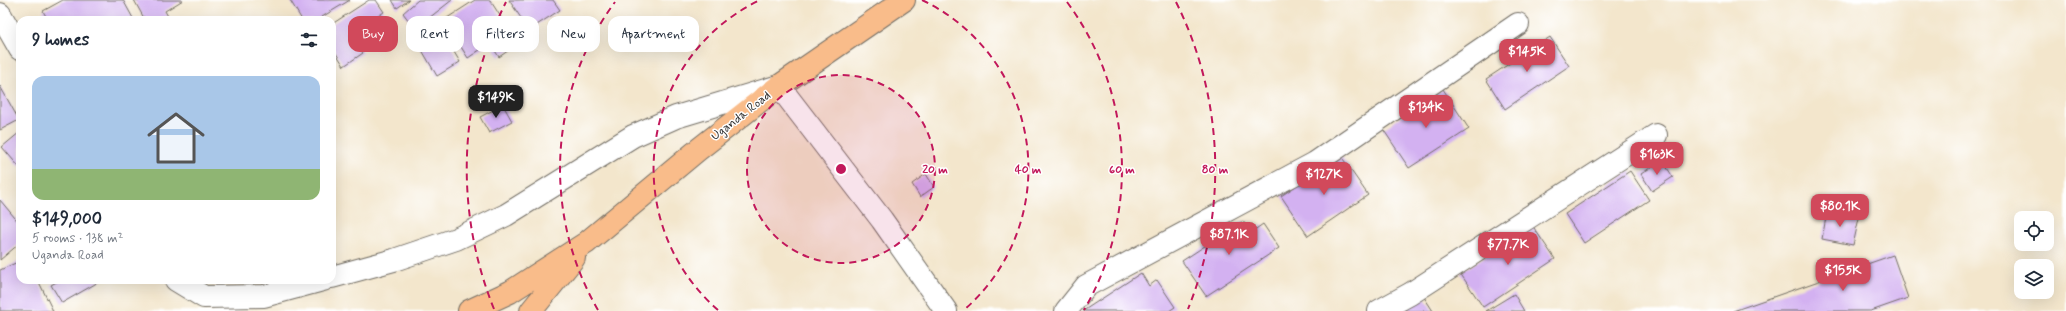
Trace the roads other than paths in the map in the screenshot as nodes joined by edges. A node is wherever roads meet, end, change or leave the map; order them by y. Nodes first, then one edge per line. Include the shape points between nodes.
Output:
1 (904, 0) edge
2 (0, 14) edge
3 (1518, 24) dead end
4 (16, 42) edge
5 (779, 86) junction
6 (1656, 135) dead end
7 (586, 243) junction
8 (336, 276) edge
9 (183, 284) edge
10 (308, 284) edge
11 (469, 311) edge
12 (531, 311) edge
13 (946, 311) edge
14 (1066, 311) edge
15 (1379, 311) edge

1 - 5 main road, Uganda Road
2 - 4 street
3 - 14 street via 1315,163 1086,286
5 - 7 main road, Uganda Road via 699,148
5 - 8 street via 676,117 632,136 506,215 456,239
5 - 13 street via 882,220
6 - 15 street via 1410,294
7 - 11 main road, Uganda Road via 510,292
7 - 12 main road, Uganda Road
9 - 10 street via 204,297 264,296

